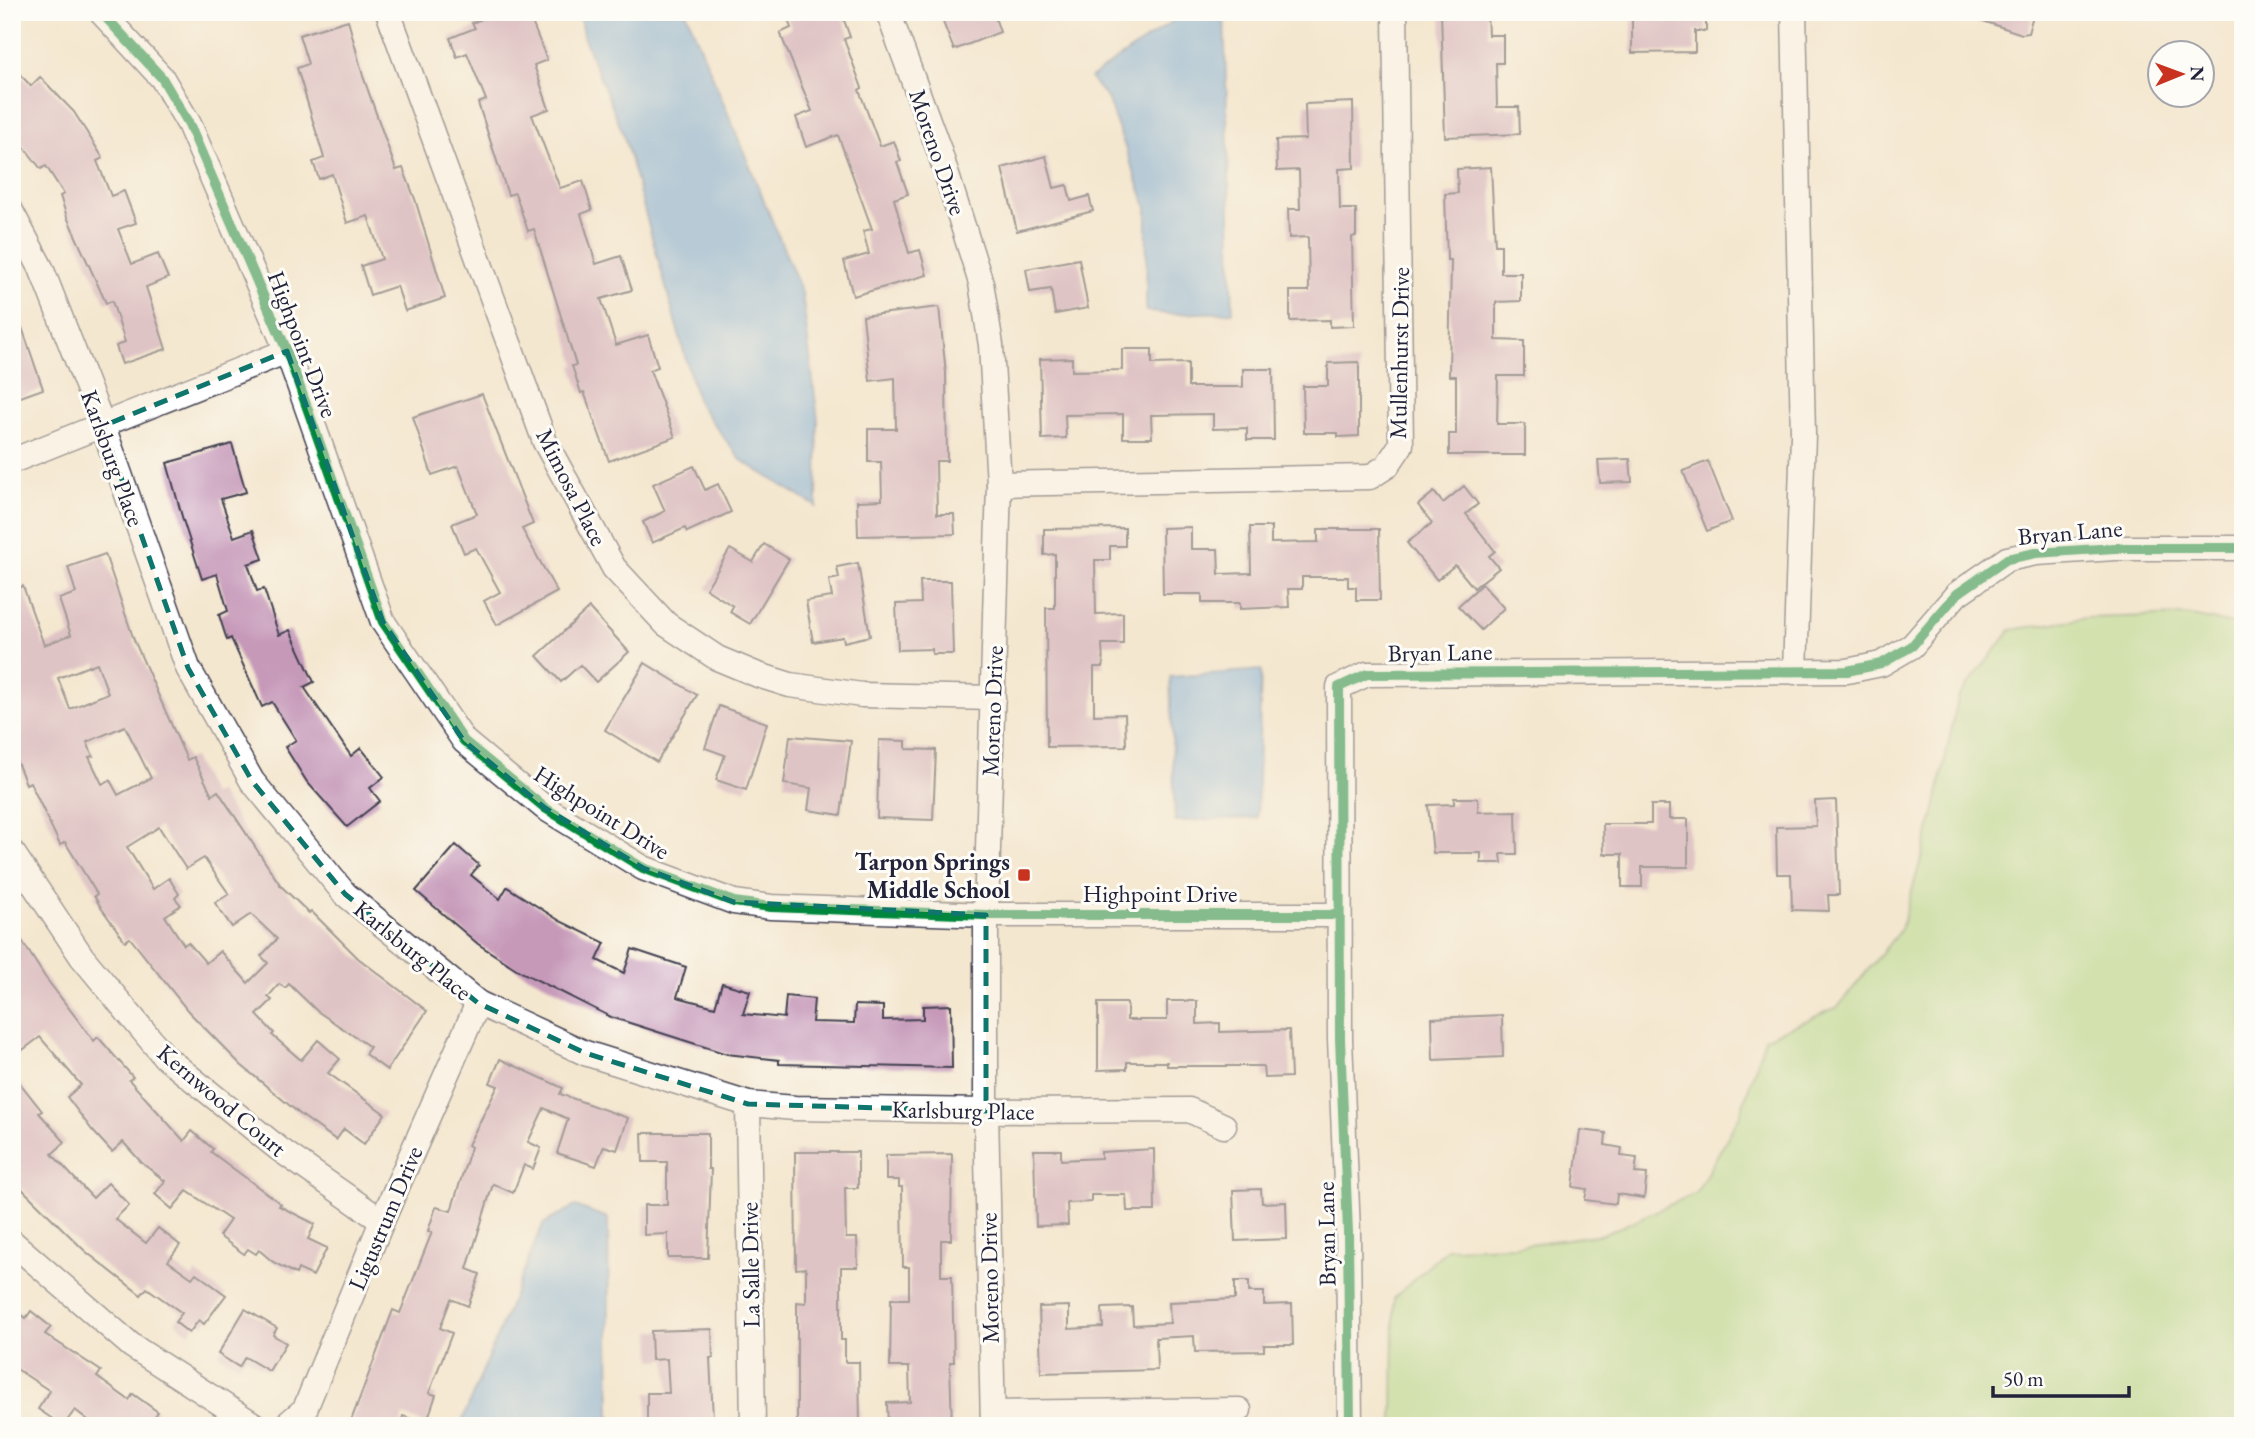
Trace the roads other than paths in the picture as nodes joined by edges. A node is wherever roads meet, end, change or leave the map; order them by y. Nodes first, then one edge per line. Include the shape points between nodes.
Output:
1 (101, 12) edge
2 (388, 12) edge
3 (888, 12) edge
4 (1395, 12) edge
5 (1794, 12) edge
6 (12, 213) edge
7 (287, 351) junction
8 (103, 426) junction
9 (12, 461) edge
10 (999, 484) junction
11 (2243, 548) edge
12 (1795, 671) junction
13 (993, 698) junction
14 (12, 852) edge
15 (1339, 912) junction
16 (986, 915) junction
17 (478, 1003) junction
18 (748, 1104) junction
19 (986, 1111) junction
20 (1224, 1126) dead end
21 (382, 1221) junction
22 (12, 1242) edge
23 (1239, 1410) dead end
24 (993, 1419) edge
25 (256, 1426) edge
26 (285, 1426) edge
27 (753, 1426) edge
28 (1350, 1426) edge

1 - 7 street, Highpoint Drive via 162,78 189,124
2 - 13 street, Mimosa Place via 545,442 614,568 666,624 717,658 758,675 790,685 862,695
3 - 10 street, Moreno Drive via 981,283 991,345
4 - 10 street, Mullenhurst Drive via 1401,445 1387,466 1370,477
5 - 12 street via 1803,435
6 - 8 street, Karlsburg Place via 41,268
7 - 8 street
7 - 16 street, Highpoint Drive via 383,622 464,741 545,808 643,868 734,902
8 - 9 street
8 - 17 street, Karlsburg Place via 188,668 252,781 345,894
10 - 13 street, Moreno Drive
11 - 12 street, Bryan Lane via 2115,548 2007,559 1957,594 1912,646 1881,664 1847,671
12 - 15 street, Bryan Lane via 1367,674 1339,687
13 - 16 street, Moreno Drive
14 - 21 street, Kernwood Court via 82,957 165,1057 279,1149
15 - 16 street, Highpoint Drive
15 - 28 street, Bryan Lane
16 - 19 street, Moreno Drive
17 - 18 street, Karlsburg Place via 585,1053
17 - 21 street, Ligustrum Drive
18 - 19 street, Karlsburg Place
18 - 27 street, La Salle Drive
19 - 20 street, Karlsburg Place via 1189,1110
19 - 24 street, Moreno Drive
21 - 26 street, Ligustrum Drive via 306,1409
22 - 25 street via 132,1346
23 - 24 street

